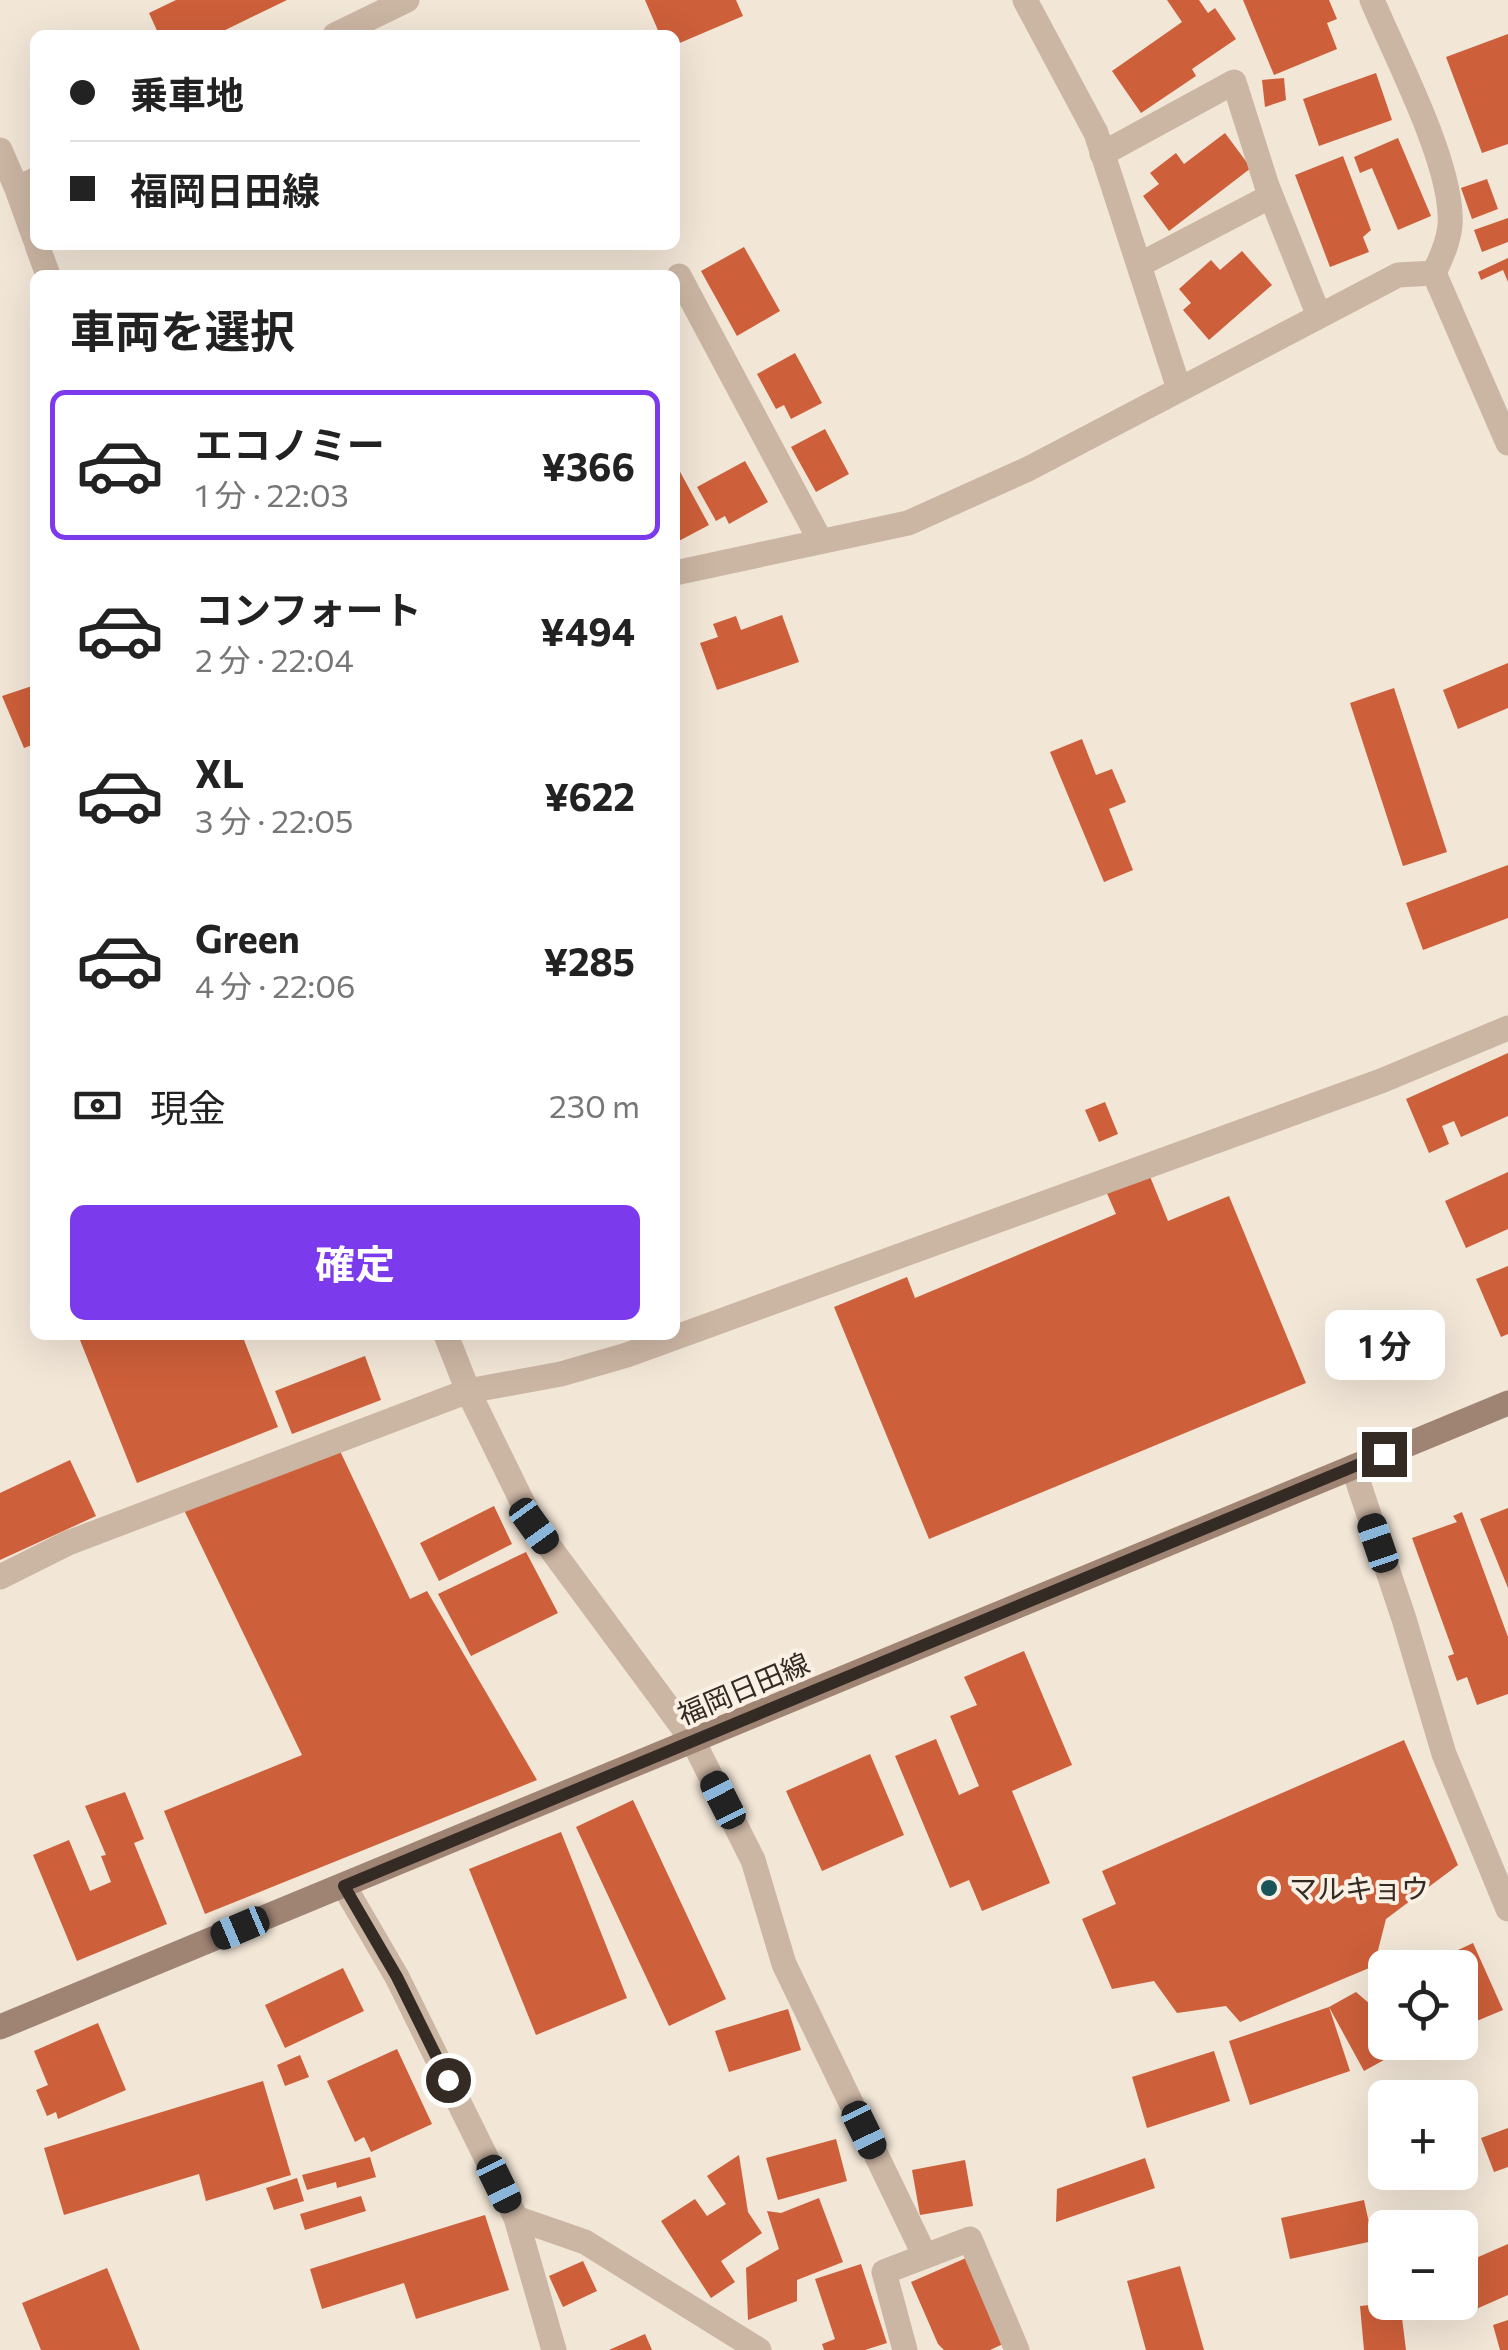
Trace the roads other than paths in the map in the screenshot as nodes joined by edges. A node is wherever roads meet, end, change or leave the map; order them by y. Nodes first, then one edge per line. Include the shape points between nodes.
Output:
1 (407, 0) edge
2 (1025, 0) edge
3 (1372, 0) edge
4 (345, 30) edge
5 (0, 150) edge
6 (1102, 154) junction
7 (26, 185) edge
8 (1272, 196) junction
9 (1139, 265) junction
10 (1434, 273) junction
11 (680, 278) edge
12 (1319, 316) junction
13 (1179, 389) junction
14 (1508, 443) edge
15 (820, 540) junction
16 (680, 571) edge
17 (1508, 1028) edge
18 (680, 1337) edge
19 (448, 1340) edge
20 (671, 1340) edge
21 (468, 1391) junction
22 (1508, 1403) edge
23 (1353, 1467) junction
24 (0, 1577) edge
25 (693, 1741) junction
26 (344, 1886) junction
27 (1508, 1910) edge
28 (0, 2027) edge
29 (516, 2218) junction
30 (925, 2256) junction
31 (554, 2350) edge
32 (758, 2350) edge
33 (905, 2350) edge
34 (1017, 2350) edge

1 - 4 street
2 - 6 street
3 - 10 street via 1440,163 1451,214
5 - 7 street
6 - 8 street via 1234,82
6 - 9 street
8 - 9 street
8 - 12 street
9 - 13 street
10 - 12 street via 1398,275
10 - 14 street
11 - 15 street
12 - 13 street
13 - 15 street via 908,523
15 - 16 street
17 - 18 street via 1381,1081
19 - 21 street
20 - 21 street via 561,1374
21 - 24 street via 68,1543
21 - 25 street via 534,1526
22 - 23 main road, 福岡日田線
23 - 25 main road, 福岡日田線
23 - 27 street via 1444,1754
25 - 26 main road, 福岡日田線
25 - 30 street via 753,1860 784,1964
26 - 28 main road, 福岡日田線
26 - 29 street via 397,1977
29 - 31 street
29 - 32 street via 585,2242
30 - 33 street via 884,2272
30 - 34 street via 970,2239

